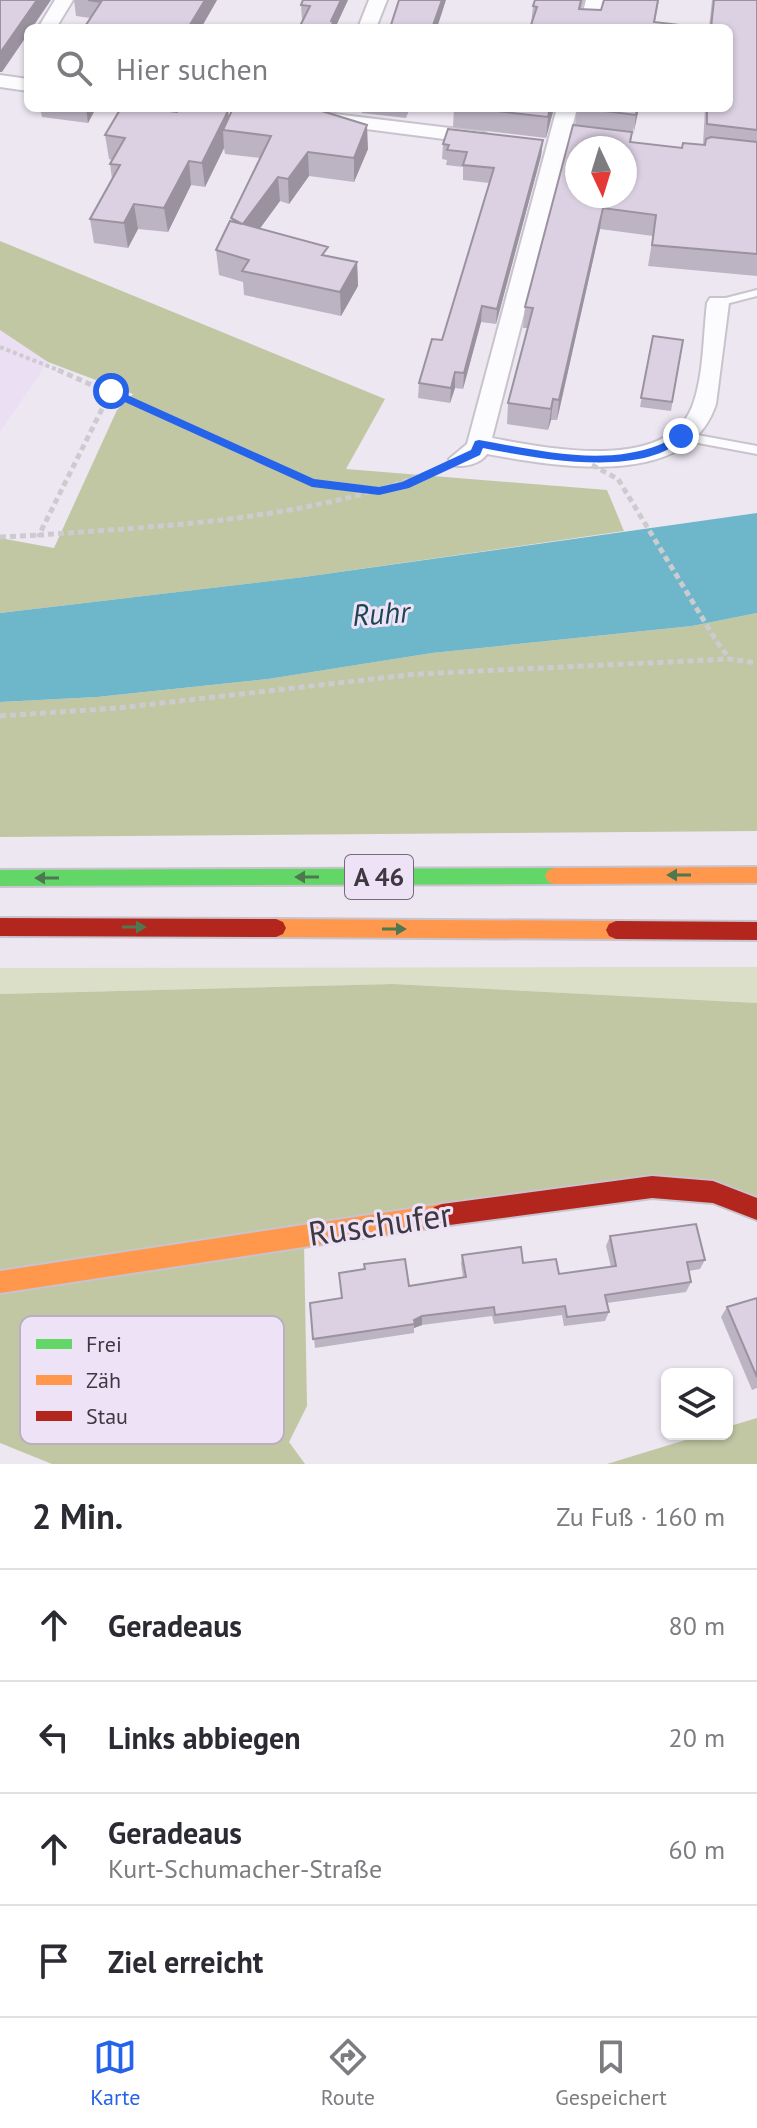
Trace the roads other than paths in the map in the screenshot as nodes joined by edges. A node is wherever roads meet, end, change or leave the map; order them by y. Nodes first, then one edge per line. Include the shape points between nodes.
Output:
1 (64, 0) edge
2 (378, 0) edge
3 (595, 0) edge
4 (49, 24) edge
5 (369, 24) edge
6 (589, 24) edge
7 (246, 112) edge
8 (566, 112) edge
9 (334, 114) edge
10 (497, 140) edge
11 (757, 293) edge
12 (718, 303) joint
13 (681, 436) junction
14 (757, 450) edge
15 (757, 875) edge
16 (0, 878) edge
17 (0, 927) edge
18 (757, 931) edge
19 (757, 1209) edge
20 (0, 1282) edge

1 - 4 street
2 - 5 street
3 - 6 street
7 - 9 street via 293,118
8 - 13 street via 470,451 610,460 664,448
9 - 10 street
11 - 12 lane
12 - 13 street via 702,411
13 - 14 lane
15 -> 16 main road, A 46
17 -> 18 main road, A 46
19 - 20 main road, Ruschufer via 683,1186 606,1190

